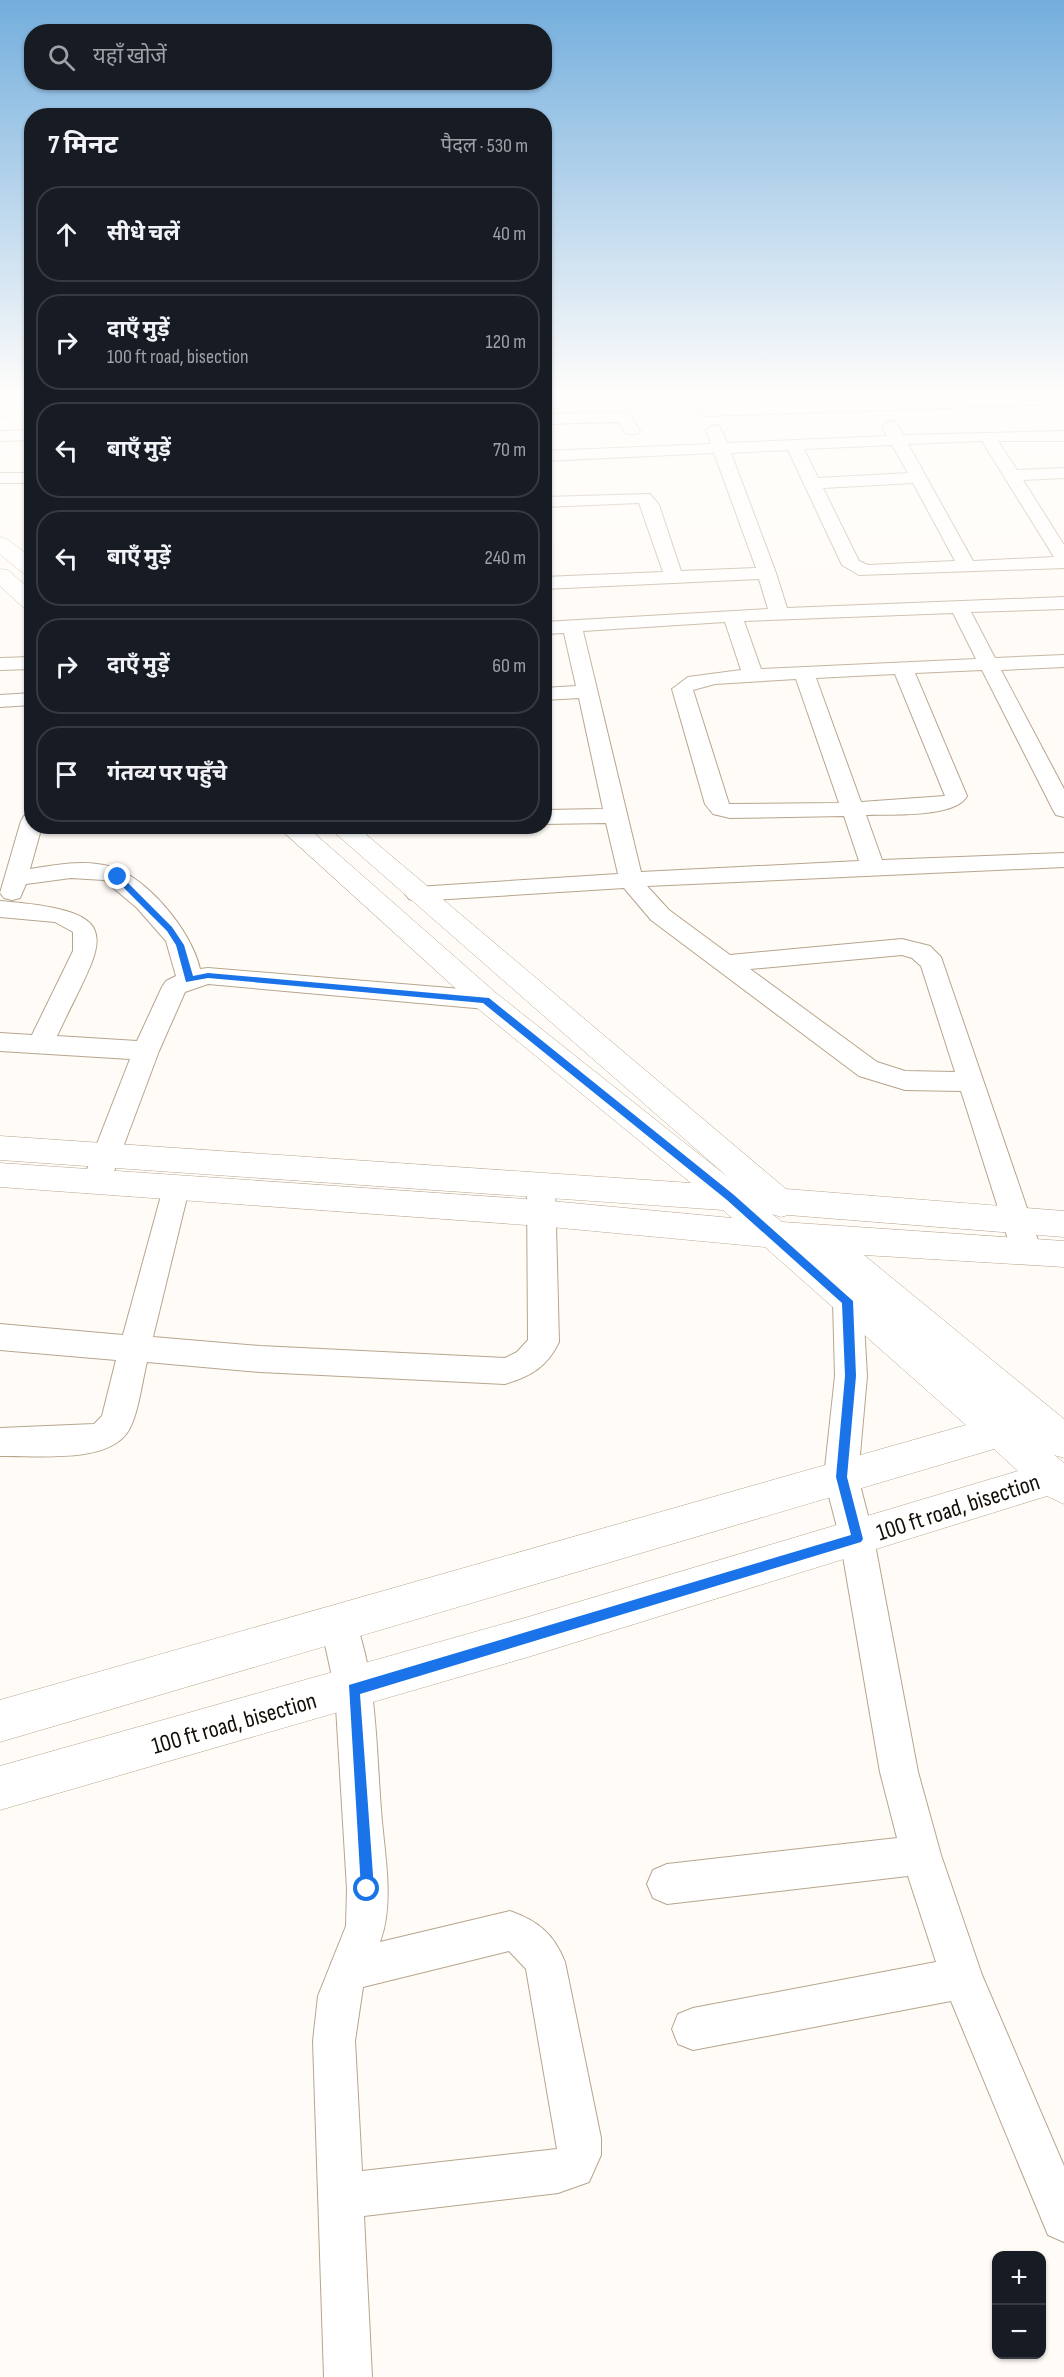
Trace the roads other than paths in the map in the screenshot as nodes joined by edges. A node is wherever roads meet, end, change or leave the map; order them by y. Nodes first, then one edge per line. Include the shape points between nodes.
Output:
1 (650, 506) edge
2 (743, 506) edge
3 (823, 506) edge
4 (934, 506) edge
5 (1032, 506) edge
6 (0, 543) edge
7 (1064, 560) edge
8 (24, 562) edge
9 (967, 566) junction
10 (767, 573) junction
11 (0, 575) edge
12 (673, 575) junction
13 (552, 583) edge
14 (24, 594) edge
15 (1064, 603) edge
16 (959, 607) junction
17 (778, 615) junction
18 (733, 616) junction
19 (572, 625) junction
20 (552, 627) edge
21 (1064, 661) edge
22 (24, 663) edge
23 (0, 664) edge
24 (987, 664) junction
25 (903, 668) junction
26 (804, 672) junction
27 (753, 676) junction
28 (585, 691) junction
29 (552, 693) edge
30 (24, 699) edge
31 (0, 700) edge
32 (854, 810) junction
33 (1064, 810) edge
34 (614, 816) junction
35 (552, 817) edge
36 (28, 834) edge
37 (299, 834) edge
38 (349, 834) edge
39 (1064, 860) edge
40 (873, 867) junction
41 (16, 878) junction
42 (631, 880) junction
43 (417, 894) junction
44 (4, 910) edge
45 (728, 963) junction
46 (189, 980) junction
47 (486, 1000) junction
48 (0, 1042) edge
49 (40, 1045) junction
50 (146, 1051) junction
51 (969, 1081) junction
52 (0, 1148) edge
53 (101, 1168) junction
54 (0, 1175) edge
55 (175, 1189) junction
56 (730, 1197) junction
57 (540, 1200) junction
58 (776, 1201) junction
59 (1064, 1224) edge
60 (772, 1236) junction
61 (1023, 1237) junction
62 (822, 1239) junction
63 (1064, 1254) edge
64 (859, 1291) junction
65 (0, 1337) edge
66 (133, 1349) junction
67 (1000, 1431) junction
68 (0, 1442) edge
69 (1060, 1469) edge
70 (841, 1477) junction
71 (857, 1539) junction
72 (338, 1622) junction
73 (353, 1690) junction
74 (0, 1721) edge
75 (0, 1788) edge
76 (921, 1855) junction
77 (667, 1884) dead end
78 (350, 1970) junction
79 (962, 1978) junction
80 (693, 2029) dead end
81 (341, 2196) junction
82 (1064, 2219) edge
83 (348, 2377) edge

1 - 12 street
2 - 10 street
3 - 9 street via 851,565 857,569
4 - 9 street
5 - 7 street
6 - 8 street
7 - 9 street
10 - 12 street
10 - 17 street
11 - 14 street
12 - 13 street
15 - 16 street
16 - 17 street
16 - 24 street
17 - 18 street
18 - 19 street
18 - 27 street
19 - 20 street
19 - 28 street
21 - 24 street
22 - 23 street
24 - 25 street
24 - 33 street
25 - 26 street
25 - 32 street via 956,796 945,804
26 - 27 street
26 - 32 street
27 - 32 street via 696,680 682,689 716,804 730,811
28 - 29 street
28 - 34 street
30 - 31 street
32 - 40 street
34 - 35 street
34 - 42 street
36 - 41 street
37 - 47 street
38 - 43 street
39 - 40 street
40 - 42 street
41 - 44 street
41 - 46 street via 88,872 118,877 170,929 180,945
42 - 43 street
42 - 45 street via 660,915
43 - 58 street
44 - 49 street via 71,919 87,937 85,951
45 - 51 street via 868,1069 888,1079 914,1083
45 - 51 street via 902,947 921,952 932,963
46 - 47 street via 208,976
46 - 50 street via 175,987
47 - 56 street
48 - 49 street
49 - 50 street
50 - 53 street
51 - 61 street
52 - 53 street
53 - 54 street
53 - 55 street
53 - 57 street
55 - 57 street
55 - 66 street
56 - 57 street
56 - 58 street
56 - 60 street
57 - 60 street
57 - 66 street via 544,1342 536,1357 524,1365 505,1371
58 - 61 street
58 - 62 street
59 - 61 street
60 - 62 street
60 - 64 street
61 - 62 street
61 - 63 street
62 - 64 street
64 - 67 street
64 - 69 street
64 - 70 street
65 - 66 street
66 - 68 street via 116,1423 105,1434 90,1440
67 - 69 street
67 - 70 street
69 - 71 street, 100 ft road, bisection
70 - 71 street
70 - 72 street
71 - 73 street, 100 ft road, bisection
71 - 76 street via 899,1772
72 - 73 street
72 - 74 street
73 - 75 street, 100 ft road, bisection
73 - 78 street via 367,1889 366,1926
76 - 77 street
76 - 79 street
78 - 81 street via 339,1996 334,2041
78 - 81 street via 510,1931 522,1935 545,1962 579,2155 573,2166 558,2171
79 - 80 street
79 - 82 street
81 - 83 street

